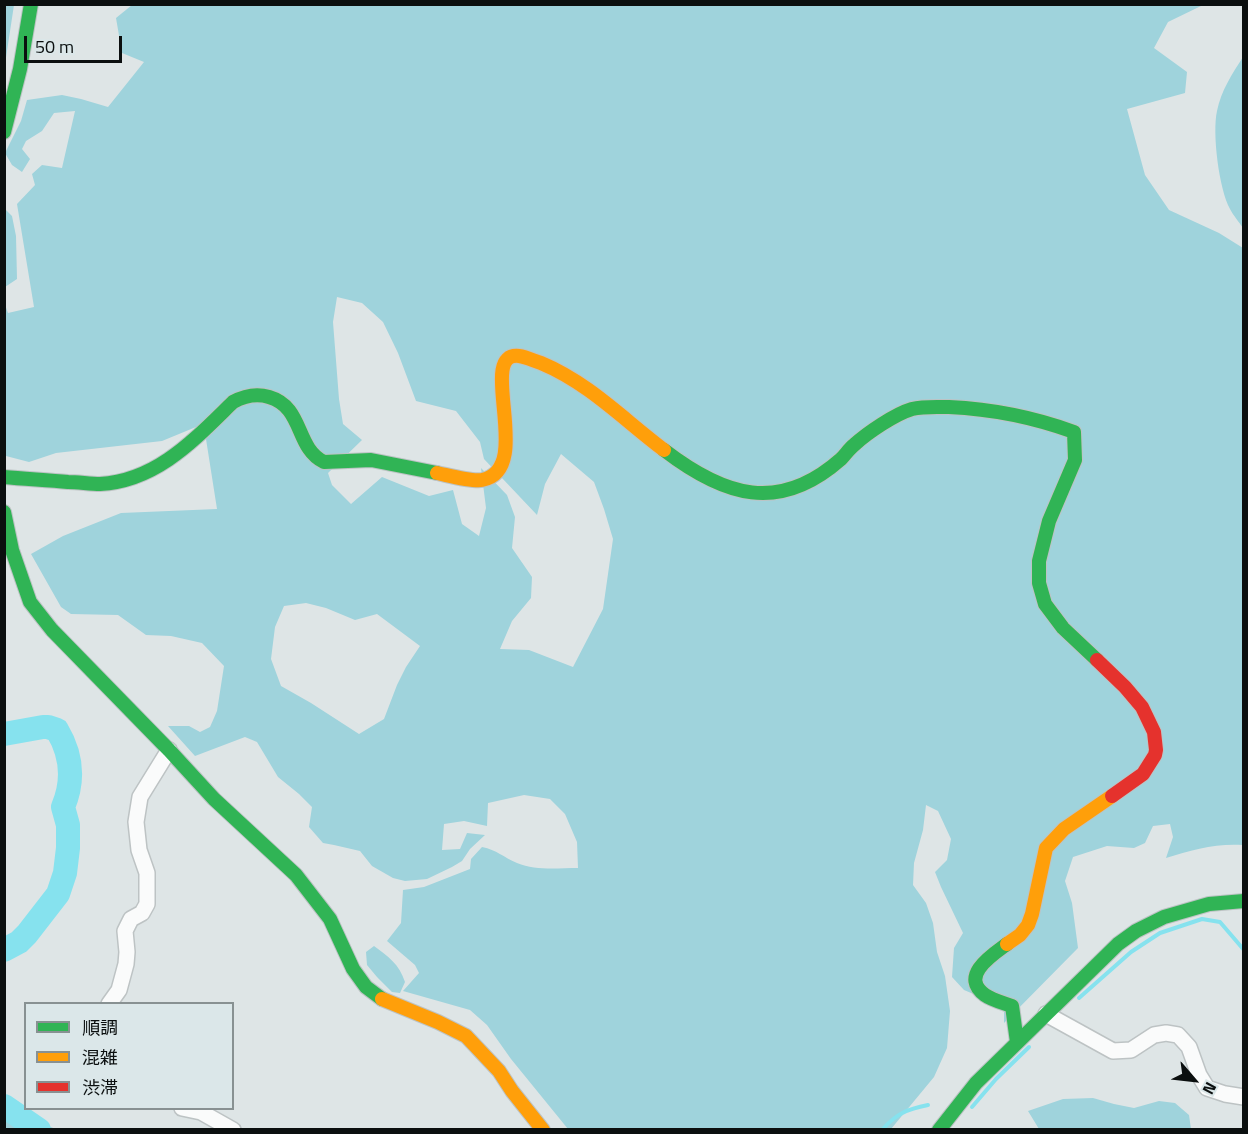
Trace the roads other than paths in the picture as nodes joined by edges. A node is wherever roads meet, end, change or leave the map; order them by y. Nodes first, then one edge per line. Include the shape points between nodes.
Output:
1 (31, 4) edge
2 (4, 132) edge
3 (4, 477) edge
4 (4, 512) edge
5 (169, 750) junction
6 (1244, 902) edge
7 (110, 1002) edge
8 (1046, 1014) junction
9 (1017, 1042) junction
10 (1244, 1097) edge
11 (192, 1110) edge
12 (233, 1130) edge
13 (543, 1130) edge
14 (939, 1130) edge

1 - 2 street
3 - 9 street via 99,483 138,477 178,454 233,402 261,394 292,412 311,452 320,461 371,460 479,481 488,479 501,467 504,457 507,434 503,366 512,357 521,356 544,364 595,394 678,461 708,480 758,493 797,488 890,419 920,408 973,408 1029,417 1074,432 1075,460 1049,521 1039,561 1039,583 1046,604 1063,628 1142,707 1154,732 1156,750 1143,774 1064,829 1046,848 1028,925 979,967 976,985 985,995 1012,1006
4 - 5 street via 30,602 52,630
5 - 7 street via 140,796 136,822 147,873 147,904 125,931 126,964
5 - 13 street via 214,799 296,875 330,919 353,969 366,987 382,999 466,1036 499,1071
6 - 8 street via 1209,904 1164,916 1136,931
8 - 9 street
8 - 10 street via 1113,1051 1131,1050 1154,1035 1179,1035 1189,1047 1207,1088
9 - 14 street via 976,1083
11 - 12 street

